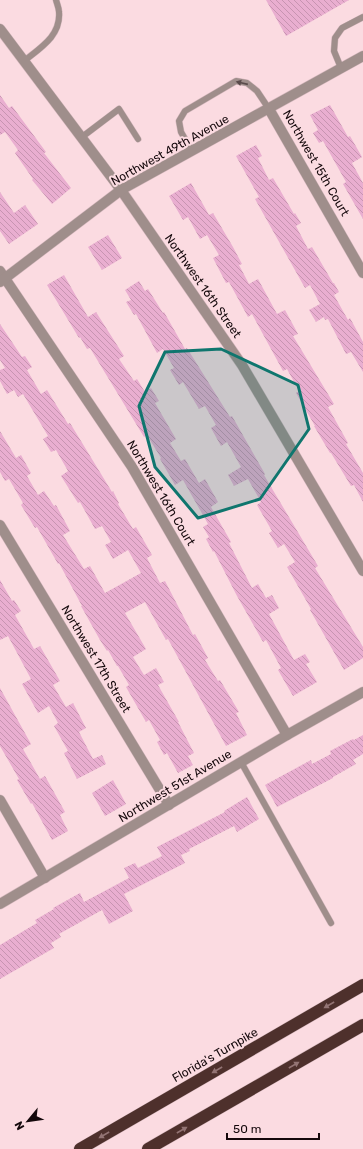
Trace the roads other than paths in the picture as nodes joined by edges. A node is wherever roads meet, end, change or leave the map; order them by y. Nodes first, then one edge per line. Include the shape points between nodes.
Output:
1 (56, 0) edge
2 (363, 17) edge
3 (0, 29) edge
4 (363, 56) edge
5 (24, 61) junction
6 (342, 68) junction
7 (270, 109) junction
8 (82, 138) junction
9 (138, 139) dead end
10 (192, 151) junction
11 (121, 190) junction
12 (363, 272) edge
13 (2, 277) edge
14 (0, 526) edge
15 (363, 571) edge
16 (363, 692) edge
17 (287, 735) junction
18 (241, 762) junction
19 (0, 800) edge
20 (169, 805) junction
21 (45, 878) junction
22 (0, 904) edge
23 (331, 923) dead end
24 (363, 985) edge
25 (363, 1025) edge
26 (80, 1149) edge
27 (148, 1149) edge

1 - 5 lane via 59,23 55,32 48,42
2 - 6 lane via 342,28 335,38 334,51
3 - 5 street, Northwest 16th Street
4 - 6 street, Northwest 49th Avenue
5 - 8 street, Northwest 16th Street
6 - 7 street, Northwest 49th Avenue
7 - 10 street, Northwest 49th Avenue
7 -> 10 lane via 257,91 247,83 236,81 185,112 179,120 181,132
7 - 12 street, Northwest 15th Court
8 - 9 lane via 119,109
8 - 11 street, Northwest 16th Street
10 - 11 street, Northwest 49th Avenue
11 - 13 street, Northwest 49th Avenue
11 - 15 street, Northwest 16th Street via 242,365
13 - 17 street, Northwest 16th Court via 132,467
14 - 20 street, Northwest 17th Street
16 - 17 street, Northwest 51st Avenue
17 - 18 street, Northwest 51st Avenue
18 - 20 street, Northwest 51st Avenue
18 - 23 lane
19 - 21 street
20 - 21 street, Northwest 51st Avenue
21 - 22 street, Northwest 51st Avenue
24 -> 26 highway, Florida's Turnpike
27 -> 25 highway

